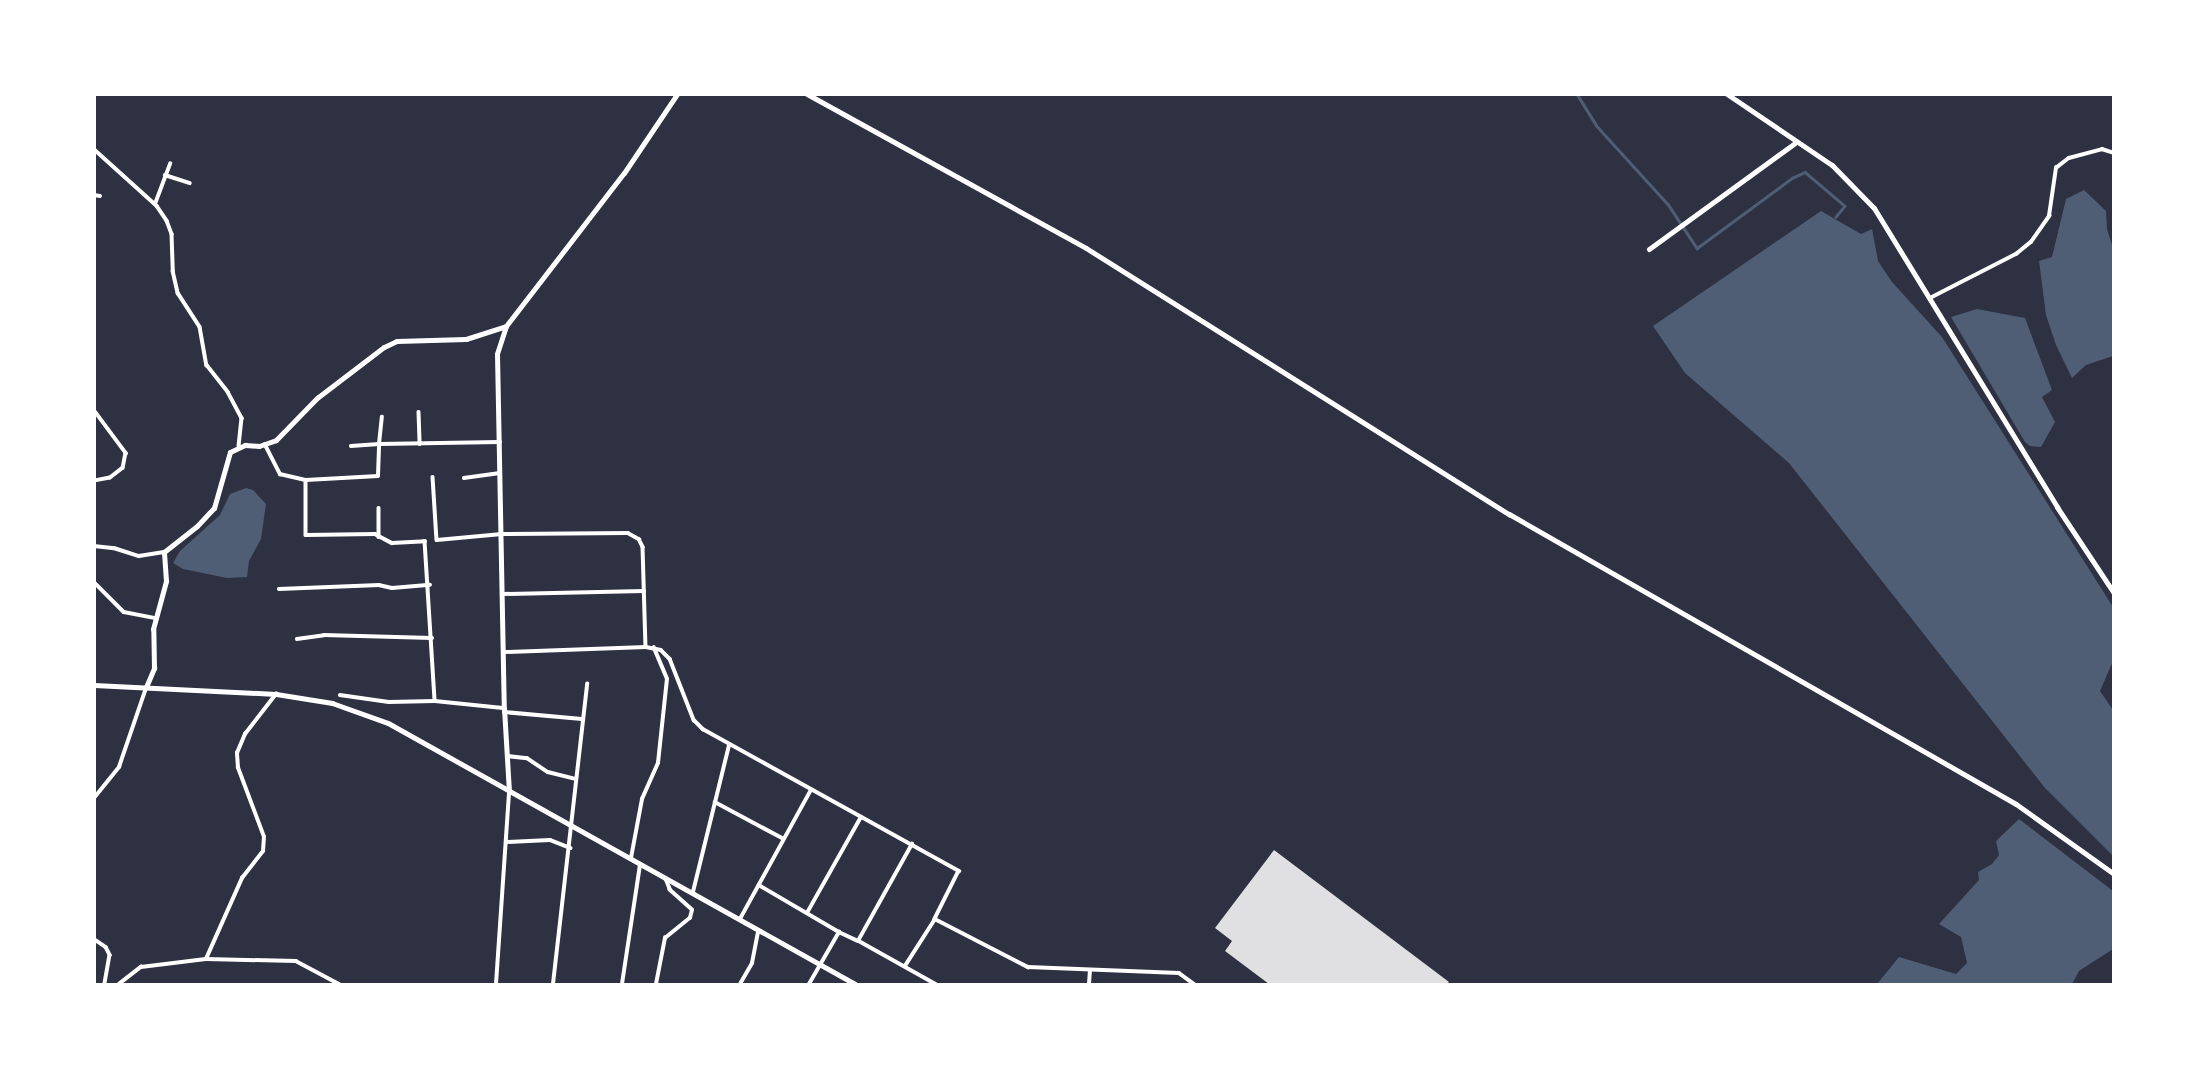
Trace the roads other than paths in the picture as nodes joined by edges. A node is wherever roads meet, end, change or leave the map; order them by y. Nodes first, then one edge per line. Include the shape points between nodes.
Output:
1 (677, 94) edge
2 (807, 94) edge
3 (1727, 94) edge
4 (1795, 143) junction
5 (94, 149) edge
6 (2113, 153) edge
7 (170, 164) dead end
8 (166, 176) junction
9 (190, 183) dead end
10 (155, 204) junction
11 (1649, 249) dead end
12 (1930, 299) junction
13 (506, 326) junction
14 (94, 410) edge
15 (419, 412) dead end
16 (382, 416) dead end
17 (500, 442) junction
18 (420, 443) junction
19 (265, 444) junction
20 (379, 444) junction
21 (351, 446) dead end
22 (239, 447) junction
23 (500, 473) junction
24 (433, 477) dead end
25 (464, 478) dead end
26 (306, 480) junction
27 (94, 481) edge
28 (379, 508) dead end
29 (502, 534) junction
30 (379, 537) junction
31 (94, 546) edge
32 (164, 552) junction
33 (94, 582) edge
34 (430, 585) junction
35 (279, 589) dead end
36 (644, 591) junction
37 (2113, 593) edge
38 (504, 594) junction
39 (156, 618) junction
40 (432, 638) junction
41 (297, 639) dead end
42 (646, 647) junction
43 (654, 648) junction
44 (505, 652) junction
45 (587, 684) dead end
46 (94, 685) edge
47 (146, 687) junction
48 (276, 694) junction
49 (340, 695) dead end
50 (435, 701) junction
51 (504, 710) junction
52 (582, 719) junction
53 (729, 745) junction
54 (507, 756) junction
55 (577, 779) junction
56 (811, 790) junction
57 (509, 791) junction
58 (94, 798) edge
59 (715, 802) junction
60 (861, 817) junction
61 (573, 825) junction
62 (783, 839) junction
63 (506, 842) junction
64 (912, 844) junction
65 (571, 848) junction
66 (631, 858) junction
67 (640, 863) junction
68 (2113, 873) edge
69 (664, 875) junction
70 (758, 885) junction
71 (693, 892) junction
72 (807, 913) junction
73 (740, 919) junction
74 (935, 919) junction
75 (759, 929) junction
76 (839, 932) junction
77 (94, 939) edge
78 (858, 941) junction
79 (206, 959) junction
80 (820, 964) junction
81 (905, 966) junction
82 (1090, 971) junction
83 (105, 985) edge
84 (119, 985) edge
85 (339, 985) edge
86 (496, 985) edge
87 (554, 985) edge
88 (622, 985) edge
89 (656, 985) edge
90 (740, 985) edge
91 (809, 985) edge
92 (855, 985) edge
93 (936, 985) edge
94 (1090, 985) edge
95 (1194, 985) edge

1 - 13 main road via 624,173
2 - 68 main road via 1086,248 1509,514 2016,804
3 - 4 main road
4 - 11 main road
4 - 12 main road via 1832,165 1874,208
5 - 10 street
6 - 12 street via 2102,149 2069,158 2056,168 2049,216 2031,242
7 - 8 street
8 - 9 street
8 - 10 street
10 - 22 street via 172,234 178,293 200,327 207,365 242,418
12 - 37 main road
13 - 17 main road via 497,354
13 - 19 main road via 466,339 397,341 384,347 317,398 276,440
14 - 27 street via 127,453 123,468 110,478
15 - 18 street
16 - 20 street
17 - 18 street
17 - 23 main road
18 - 20 street
19 - 22 main road
19 - 26 street via 281,474
20 - 21 street
20 - 26 street via 379,476
22 - 32 main road via 230,452 214,508
23 - 25 street
23 - 29 main road
24 - 29 street via 437,540
26 - 30 street via 306,535
28 - 30 street
29 - 36 street via 628,533 643,547
29 - 38 main road
30 - 34 street via 392,543 425,541
31 - 32 street via 139,556
32 - 39 main road via 166,581
33 - 39 street via 124,612
34 - 35 street
34 - 40 street
36 - 38 street
36 - 42 street
38 - 44 main road
39 - 47 main road via 154,668
40 - 41 street via 324,635
40 - 50 street
42 - 43 street
42 - 44 street
43 - 53 street via 670,659 695,720
43 - 66 street via 667,679 658,763 642,799
44 - 51 main road
45 - 52 street
46 - 47 main road
47 - 48 main road
47 - 58 street via 119,767
48 - 57 main road via 332,703 388,723
48 - 79 street via 245,734 237,753 238,768 264,837 263,851 242,878
49 - 50 street via 389,702
50 - 51 street
51 - 52 street
51 - 54 main road
52 - 55 street
53 - 56 street
53 - 59 street
54 - 55 street via 527,758 548,772
54 - 57 main road
55 - 61 street
56 - 60 street
56 - 62 street
57 - 61 main road
57 - 63 street
59 - 62 street
59 - 71 street
60 - 64 street
60 - 72 street
61 - 65 street
61 - 66 main road
62 - 70 street
63 - 65 street via 550,840
63 - 86 street
64 - 74 street via 959,871
64 - 78 street
65 - 87 street
66 - 67 main road
67 - 69 main road
67 - 88 street
69 - 71 main road
69 - 89 street via 670,890 692,910 690,918 665,938
70 - 72 street
70 - 73 street
71 - 73 main road
72 - 76 street
73 - 75 main road
74 - 81 street
74 - 82 street via 1028,967
75 - 80 main road
75 - 90 street via 752,963
76 - 78 street
76 - 80 street
77 - 83 street via 110,955
78 - 81 street
79 - 84 street via 141,967
79 - 85 street via 296,961
80 - 91 street
80 - 92 main road
81 - 93 street
82 - 94 street
82 - 95 street via 1179,973

